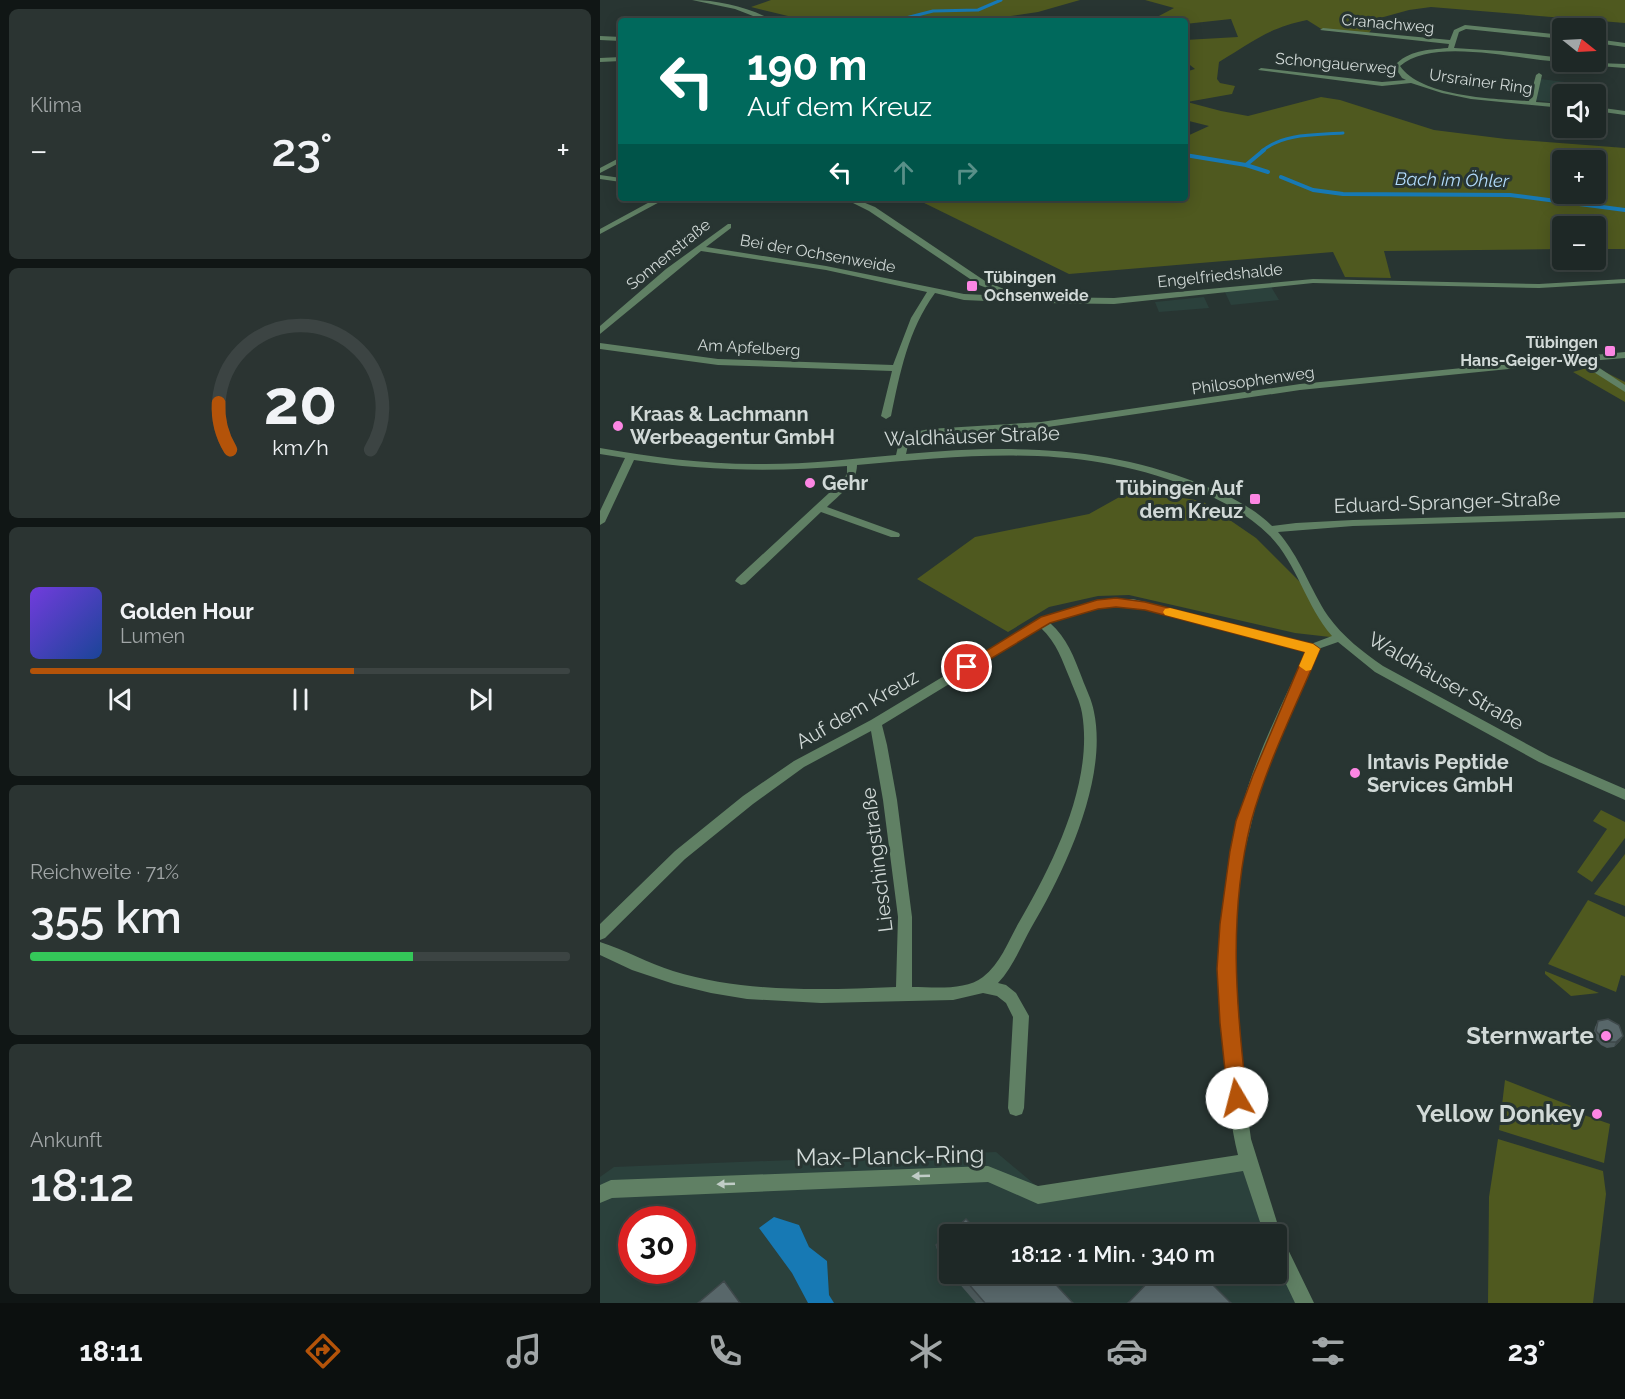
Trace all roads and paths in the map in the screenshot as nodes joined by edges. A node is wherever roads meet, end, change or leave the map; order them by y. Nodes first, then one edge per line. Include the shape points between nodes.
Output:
1 (695, 0) edge
2 (763, 18) edge
3 (1323, 30) dead end
4 (1552, 36) edge
5 (600, 38) edge
6 (618, 39) edge
7 (1606, 42) edge
8 (1625, 45) edge
9 (1451, 46) junction
10 (618, 59) edge
11 (1552, 59) edge
12 (600, 60) edge
13 (1606, 65) edge
14 (1625, 66) edge
15 (1261, 70) dead end
16 (1539, 75) dead end
17 (1409, 82) junction
18 (1532, 103) junction
19 (1552, 105) edge
20 (1606, 110) edge
21 (1625, 113) edge
22 (618, 161) edge
23 (600, 171) edge
24 (600, 177) edge
25 (618, 180) edge
26 (657, 201) edge
27 (854, 201) edge
28 (728, 226) dead end
29 (600, 232) edge
30 (698, 248) junction
31 (1625, 280) edge
32 (933, 290) junction
33 (1010, 294) junction
34 (600, 331) edge
35 (600, 346) edge
36 (1625, 355) edge
37 (1581, 360) junction
38 (898, 368) junction
39 (1625, 389) edge
40 (886, 416) dead end
41 (600, 451) edge
42 (630, 456) junction
43 (901, 457) junction
44 (852, 462) junction
45 (820, 508) junction
46 (1625, 515) edge
47 (600, 522) edge
48 (1270, 530) junction
49 (895, 535) dead end
50 (741, 581) dead end
51 (1041, 622) junction
52 (1339, 638) junction
53 (1313, 649) junction
54 (875, 723) junction
55 (1625, 795) edge
56 (600, 934) edge
57 (600, 948) edge
58 (982, 986) junction
59 (904, 994) junction
60 (1016, 1108) dead end
61 (1249, 1162) junction
62 (600, 1194) edge
63 (1270, 1224) edge
64 (1287, 1265) edge
65 (1305, 1303) edge

1 - 2 street
3 - 9 street, Cranachweg
4 - 9 street via 1465,27 1456,31
5 - 6 street
7 - 8 street
9 - 11 street, Ursrainer Ring
9 - 17 street, Ursrainer Ring via 1400,60 1398,72
10 - 12 street
13 - 14 street
15 - 17 street, Schongauerweg via 1382,84
16 - 18 street
17 - 18 street, Ursrainer Ring via 1442,92
18 - 19 street, Ursrainer Ring
20 - 21 street
22 - 23 street
24 - 25 street
26 - 29 street
27 - 33 street, Engelfriedshalde via 872,209 971,277
28 - 30 street, Sonnenstraße
30 - 32 street, Bei der Ochsenweide
30 - 34 street, Sonnenstraße
31 - 33 street, Engelfriedshalde via 1539,286 1313,281 1076,302
32 - 33 street, Bei der Ochsenweide via 976,298
32 - 38 street via 912,324
35 - 38 street, Am Apfelberg via 712,362
36 - 37 street, Philosophenweg
37 - 39 street
37 - 43 street, Philosophenweg via 1300,387 1041,425 928,432 903,444
38 - 40 street
41 - 42 street, Waldhäuser Straße
42 - 44 street, Waldhäuser Straße via 737,467
42 - 47 street
43 - 44 street, Waldhäuser Straße
43 - 48 street, Waldhäuser Straße via 1026,451 1106,457 1203,489 1248,512
44 - 45 street via 852,474 846,483
45 - 49 street
45 - 50 street
46 - 48 street, Eduard-Spranger-Straße via 1316,524
48 - 52 street, Waldhäuser Straße via 1289,551 1320,612
51 - 53 street, Auf dem Kreuz via 1097,604 1133,603
51 - 54 street, Auf dem Kreuz
51 - 58 street via 1066,651 1089,716 1088,771 1058,862 995,976
52 - 53 street
52 - 55 street, Waldhäuser Straße via 1389,675 1451,710 1544,759
53 - 61 street via 1244,821 1233,882 1226,969 1229,1023 1241,1133
54 - 56 street, Auf dem Kreuz via 800,764 748,800 680,855
54 - 59 street, Lieschingstraße via 890,800 905,917
57 - 59 street via 658,974 733,992 806,997
58 - 59 street via 955,992
58 - 60 street via 1001,990 1021,1016
61 -> 62 street, Max-Planck-Ring via 1038,1195 988,1174 611,1189
61 - 63 street
64 - 65 street

